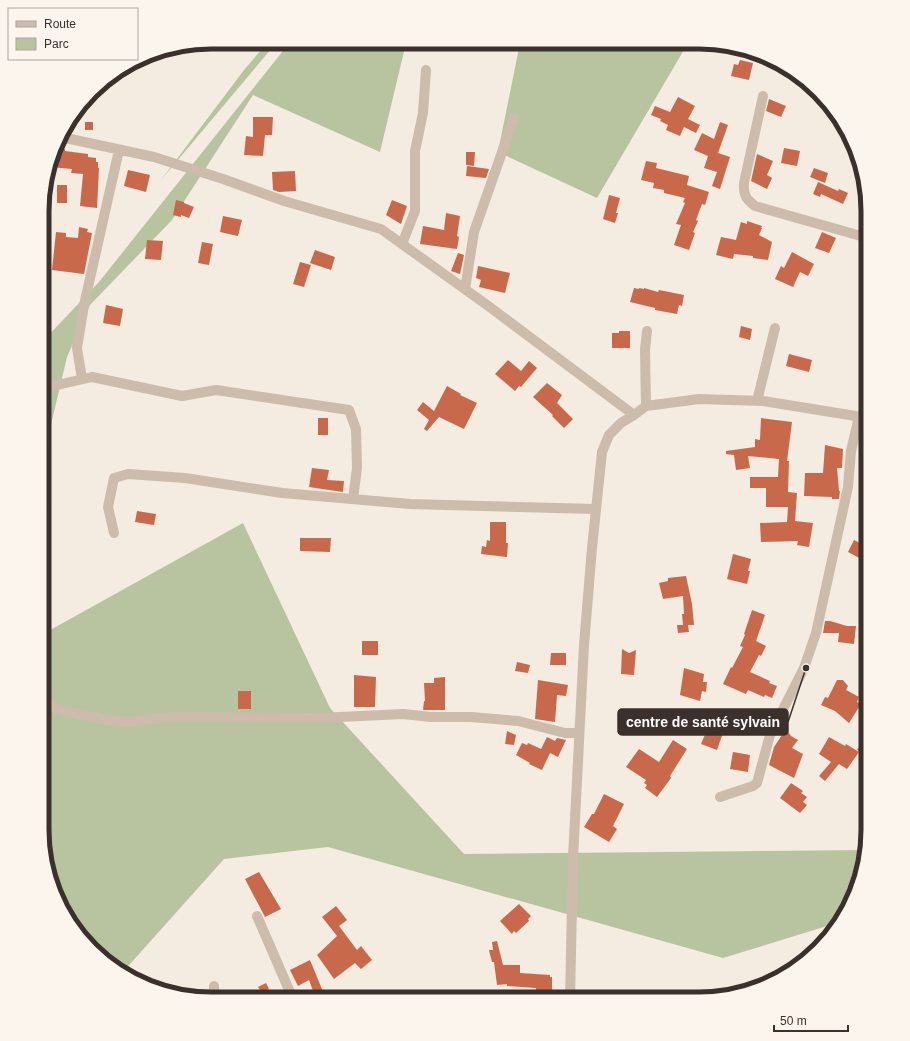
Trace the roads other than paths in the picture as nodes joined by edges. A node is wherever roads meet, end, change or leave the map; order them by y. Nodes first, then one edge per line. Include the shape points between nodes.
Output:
1 (426, 70) dead end
2 (763, 96) dead end
3 (514, 118) dead end
4 (67, 138) edge
5 (119, 150) junction
6 (861, 236) edge
7 (402, 244) junction
8 (465, 289) junction
9 (775, 328) dead end
10 (647, 331) dead end
11 (82, 379) junction
12 (49, 387) edge
13 (758, 401) junction
14 (646, 406) junction
15 (634, 416) junction
16 (861, 417) edge
17 (861, 425) edge
18 (353, 499) junction
19 (596, 509) junction
20 (114, 533) dead end
21 (49, 704) edge
22 (579, 733) junction
23 (720, 796) dead end
24 (257, 916) dead end
25 (214, 986) dead end
26 (214, 992) edge
27 (290, 992) edge
28 (570, 992) edge

1 - 7 street via 423,113 415,151 415,211
2 - 6 street via 744,183 743,192 747,200 755,206
3 - 8 street via 474,232
4 - 5 street
5 - 7 street via 154,157 284,201 381,229
5 - 11 street via 83,312 78,348
7 - 8 street
8 - 15 street
9 - 13 street
10 - 14 street
11 - 12 street
11 - 18 street via 92,377 182,396 216,390 349,410 356,429 357,468
13 - 14 street via 699,399
13 - 16 street
14 - 15 street
15 - 19 street via 621,423 609,435 602,452
17 - 23 street via 851,451 848,487 830,575 808,659 770,734 757,783
18 - 19 street via 410,504
18 - 20 street via 282,493 186,478 128,474 114,478 108,507
19 - 22 street via 584,638
21 - 22 street via 69,712 128,722 170,717 319,718 402,714 518,721 565,733
22 - 28 street
24 - 27 street
25 - 26 street

